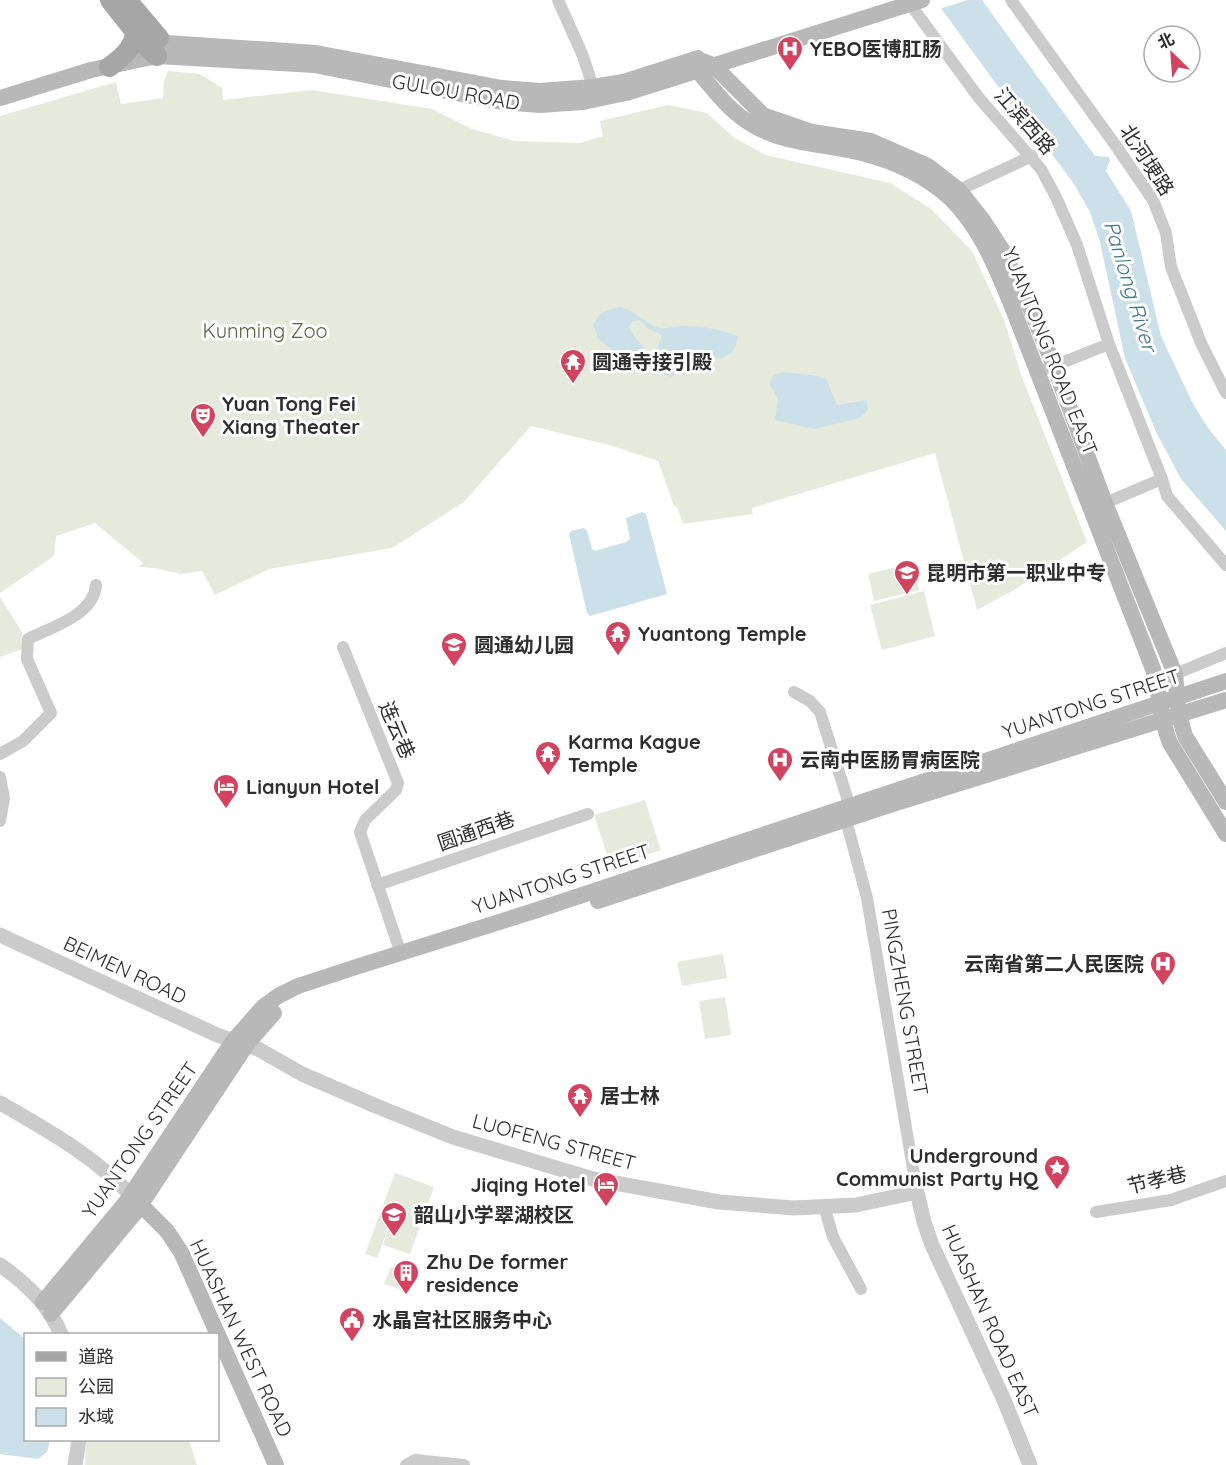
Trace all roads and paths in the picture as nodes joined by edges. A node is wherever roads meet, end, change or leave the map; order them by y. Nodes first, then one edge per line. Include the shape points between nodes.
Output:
1 (110, 0) edge
2 (558, 0) edge
3 (885, 0) edge
4 (1011, 0) edge
5 (916, 2) edge
6 (130, 4) edge
7 (153, 43) junction
8 (702, 65) junction
9 (109, 67) junction
10 (593, 87) junction
11 (0, 98) edge
12 (1032, 156) junction
13 (959, 190) junction
14 (1109, 344) junction
15 (1054, 366) junction
16 (1038, 372) junction
17 (1226, 393) edge
18 (1162, 479) junction
19 (1105, 503) junction
20 (1226, 565) edge
21 (96, 585) dead end
22 (342, 647) dead end
23 (1226, 653) edge
24 (1175, 674) junction
25 (1226, 681) edge
26 (794, 692) dead end
27 (1176, 698) junction
28 (1226, 700) edge
29 (1161, 712) junction
30 (1179, 716) junction
31 (0, 754) edge
32 (0, 777) edge
33 (1226, 802) edge
34 (848, 813) junction
35 (588, 814) dead end
36 (0, 821) edge
37 (1226, 834) edge
38 (377, 885) junction
39 (0, 935) edge
40 (402, 958) junction
41 (240, 1043) junction
42 (0, 1103) edge
43 (0, 1110) edge
44 (1226, 1181) edge
45 (917, 1192) junction
46 (134, 1204) junction
47 (824, 1206) junction
48 (1096, 1212) dead end
49 (0, 1265) edge
50 (861, 1289) dead end
51 (47, 1308) junction
52 (61, 1333) edge
53 (209, 1333) edge
54 (217, 1333) edge
55 (219, 1337) edge
56 (219, 1354) edge
57 (79, 1441) edge
58 (411, 1463) edge
59 (75, 1465) edge
60 (265, 1465) edge
61 (276, 1465) edge
62 (464, 1465) edge
63 (1030, 1465) edge

1 - 7 main road
2 - 10 street
3 - 8 main road, GULOU ROAD
4 - 17 street, 北河埂路 via 1153,200 1166,234 1171,267
5 - 8 main road, GULOU ROAD
5 - 12 street, 江滨西路 via 979,98
6 - 7 main road via 137,24
7 - 8 main road, GULOU ROAD via 314,65 502,102 540,105 608,98
7 - 9 main road
7 - 9 main road via 127,53
7 - 10 main road, GULOU ROAD via 316,53 502,88 540,91
8 - 10 main road, GULOU ROAD
8 - 13 main road, YUANTONG ROAD EAST via 763,115 812,132 870,141 899,152 928,166
8 - 16 main road, YUANTONG ROAD EAST via 714,91 748,122 798,142 861,152 891,162 950,199 992,258
9 - 11 main road
12 - 13 street
12 - 14 street, 江滨西路 via 1077,245
13 - 15 main road, YUANTONG ROAD EAST via 1003,251
14 - 15 street
14 - 18 street, 江滨西路
15 - 16 street
15 - 19 main road, YUANTONG ROAD EAST
16 - 29 main road, YUANTONG ROAD EAST via 1153,669
18 - 19 street
18 - 20 street, 江滨西路 via 1167,496
19 - 24 main road, YUANTONG ROAD EAST
21 - 31 street via 96,596 82,612 28,639 27,659 51,713 23,741
22 - 38 street, 连云巷 via 398,783 396,790 364,820 360,832
23 - 24 street
24 - 27 main road, YUANTONG ROAD EAST
25 - 27 main road, YUANTONG STREET
26 - 34 street, PINGZHENG STREET via 820,712
27 - 29 main road, YUANTONG STREET
27 - 30 main road, YUANTONG ROAD EAST
28 - 30 main road, YUANTONG STREET
29 - 30 main road, YUANTONG STREET
29 - 34 main road, YUANTONG STREET
29 - 37 main road, YUANTONG ROAD EAST via 1170,743
30 - 33 main road, YUANTONG ROAD EAST via 1185,736
32 - 36 street via 4,798
34 - 40 main road, YUANTONG STREET
34 - 45 street, PINGZHENG STREET via 867,898
35 - 38 street, 圆通西巷
38 - 40 street, 连云巷
39 - 41 street, BEIMEN ROAD
40 - 41 main road, YUANTONG STREET via 298,986 278,996 263,1007
41 - 46 main road, YUANTONG STREET
41 - 47 street, LUOFENG STREET via 302,1074 453,1137 593,1179 719,1202 794,1208
42 - 46 street via 95,1163
43 - 46 street via 59,1144
44 - 48 street, 节孝巷 via 1172,1200
45 - 47 street, LUOFENG STREET via 856,1205
45 - 63 street, HUASHAN ROAD EAST via 932,1245
46 - 51 main road, YUANTONG STREET
46 - 53 main road, HUASHAN WEST ROAD via 174,1256
46 - 54 main road, HUASHAN WEST ROAD via 166,1232 181,1252
47 - 50 street via 833,1237
49 - 51 street via 32,1290
51 - 52 street
55 - 61 main road, HUASHAN WEST ROAD
56 - 60 main road, HUASHAN WEST ROAD
57 - 59 street
58 - 62 street

